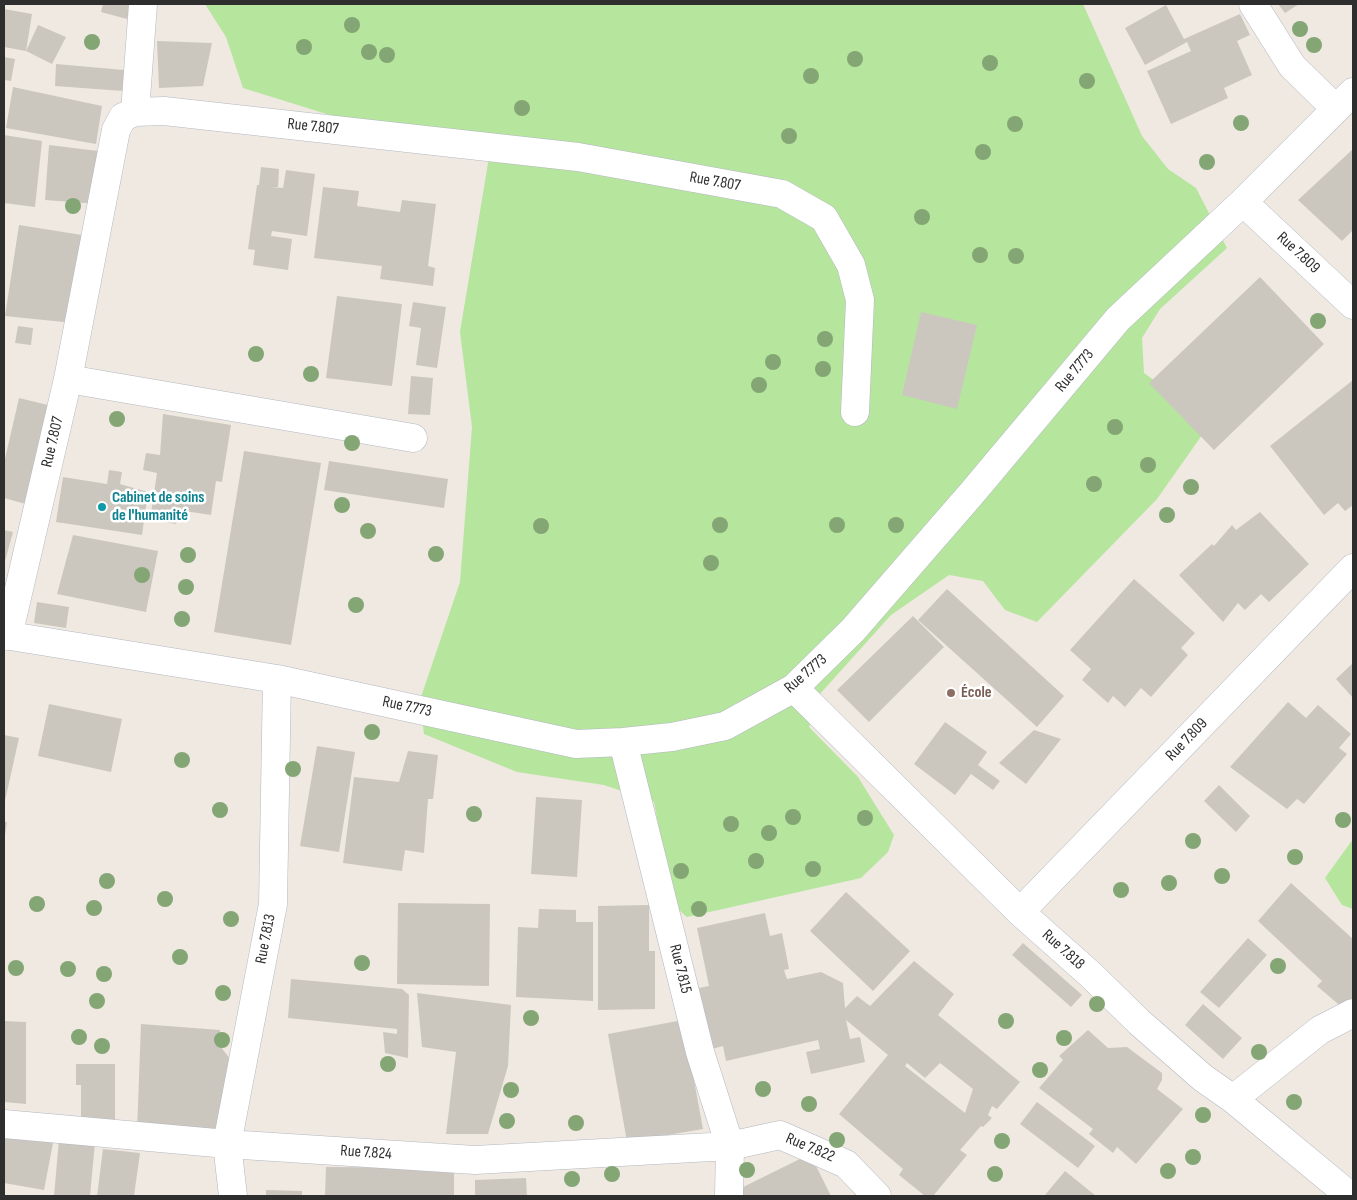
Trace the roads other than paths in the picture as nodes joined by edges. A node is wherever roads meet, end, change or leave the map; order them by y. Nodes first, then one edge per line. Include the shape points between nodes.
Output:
1 (143, 4) edge
2 (1254, 4) edge
3 (1345, 100) edge
4 (135, 112) junction
5 (1243, 202) junction
6 (1353, 305) edge
7 (68, 380) junction
8 (855, 412) dead end
9 (413, 438) dead end
10 (1353, 568) edge
11 (6, 635) edge
12 (277, 679) junction
13 (794, 688) junction
14 (623, 742) junction
15 (1020, 912) junction
16 (1353, 1013) edge
17 (1232, 1099) junction
18 (4, 1124) edge
19 (227, 1144) junction
20 (730, 1146) junction
21 (233, 1196) edge
22 (728, 1196) edge
23 (877, 1196) edge
24 (1350, 1196) edge

1 - 4 street
2 - 3 street via 1292,66
3 - 5 street, Rue 7.773
4 - 7 street, Rue 7.807 via 123,118 116,130
4 - 8 street, Rue 7.807 via 164,110 578,157 782,194 824,218 851,265 860,300
5 - 6 street, Rue 7.809
5 - 13 street, Rue 7.773 via 1118,320 853,630
7 - 9 street
7 - 11 street, Rue 7.807
10 - 15 street, Rue 7.809
11 - 12 street, Rue 7.773
12 - 14 street, Rue 7.773 via 576,744
12 - 19 street, Rue 7.813 via 273,904
13 - 14 street, Rue 7.773 via 725,726 672,737
13 - 15 street, Rue 7.818
14 - 20 street, Rue 7.815 via 700,1052
15 - 17 street, Rue 7.818 via 1139,1022
16 - 17 street via 1320,1030
17 - 24 street, Rue 7.818
18 - 19 street, Rue 7.824
19 - 20 street, Rue 7.824 via 475,1160
19 - 21 street, Rue 7.813
20 - 22 street, Rue 7.815
20 - 23 street, Rue 7.822 via 780,1135 846,1164

